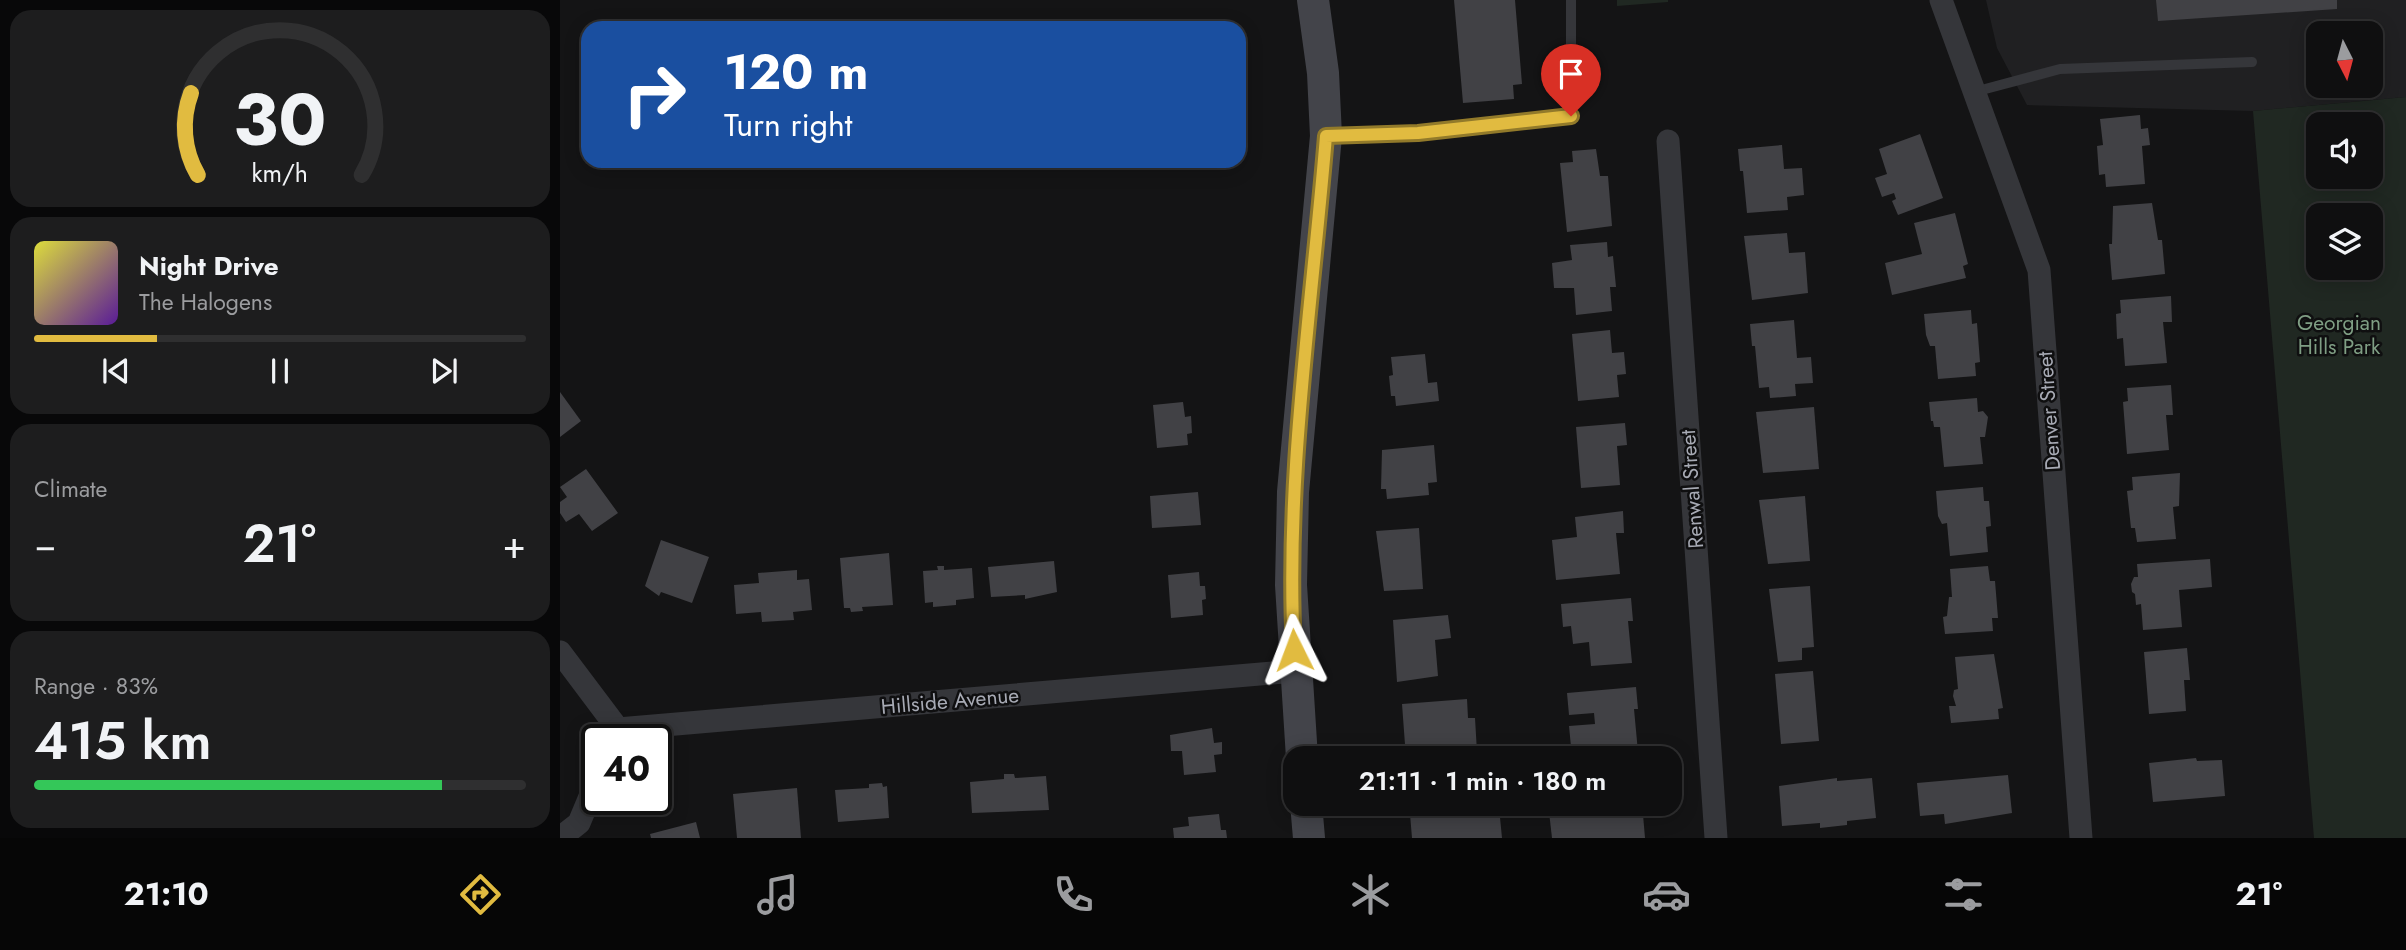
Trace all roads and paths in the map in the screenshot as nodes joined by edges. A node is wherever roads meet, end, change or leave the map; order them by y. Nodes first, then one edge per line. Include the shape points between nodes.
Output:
1 (1313, 0) edge
2 (1571, 0) edge
3 (1941, 0) edge
4 (2252, 62) dead end
5 (1974, 92) junction
6 (1326, 136) junction
7 (1668, 141) dead end
8 (560, 652) edge
9 (1295, 671) junction
10 (609, 724) edge
11 (672, 730) edge
12 (1301, 746) edge
13 (582, 815) edge
14 (1307, 816) edge
15 (560, 838) edge
16 (1309, 838) edge
17 (1716, 838) edge
18 (2081, 838) edge

1 - 6 street
2 - 6 lane via 1571,116 1418,133
3 - 5 street, Denver Street
4 - 5 lane via 2060,69
5 - 18 street, Denver Street via 2039,270
6 - 9 street via 1293,492 1290,585
7 - 17 street, Renwal Street
8 - 10 street
9 - 11 street, Hillside Avenue
9 - 12 street
13 - 15 street
14 - 16 street

